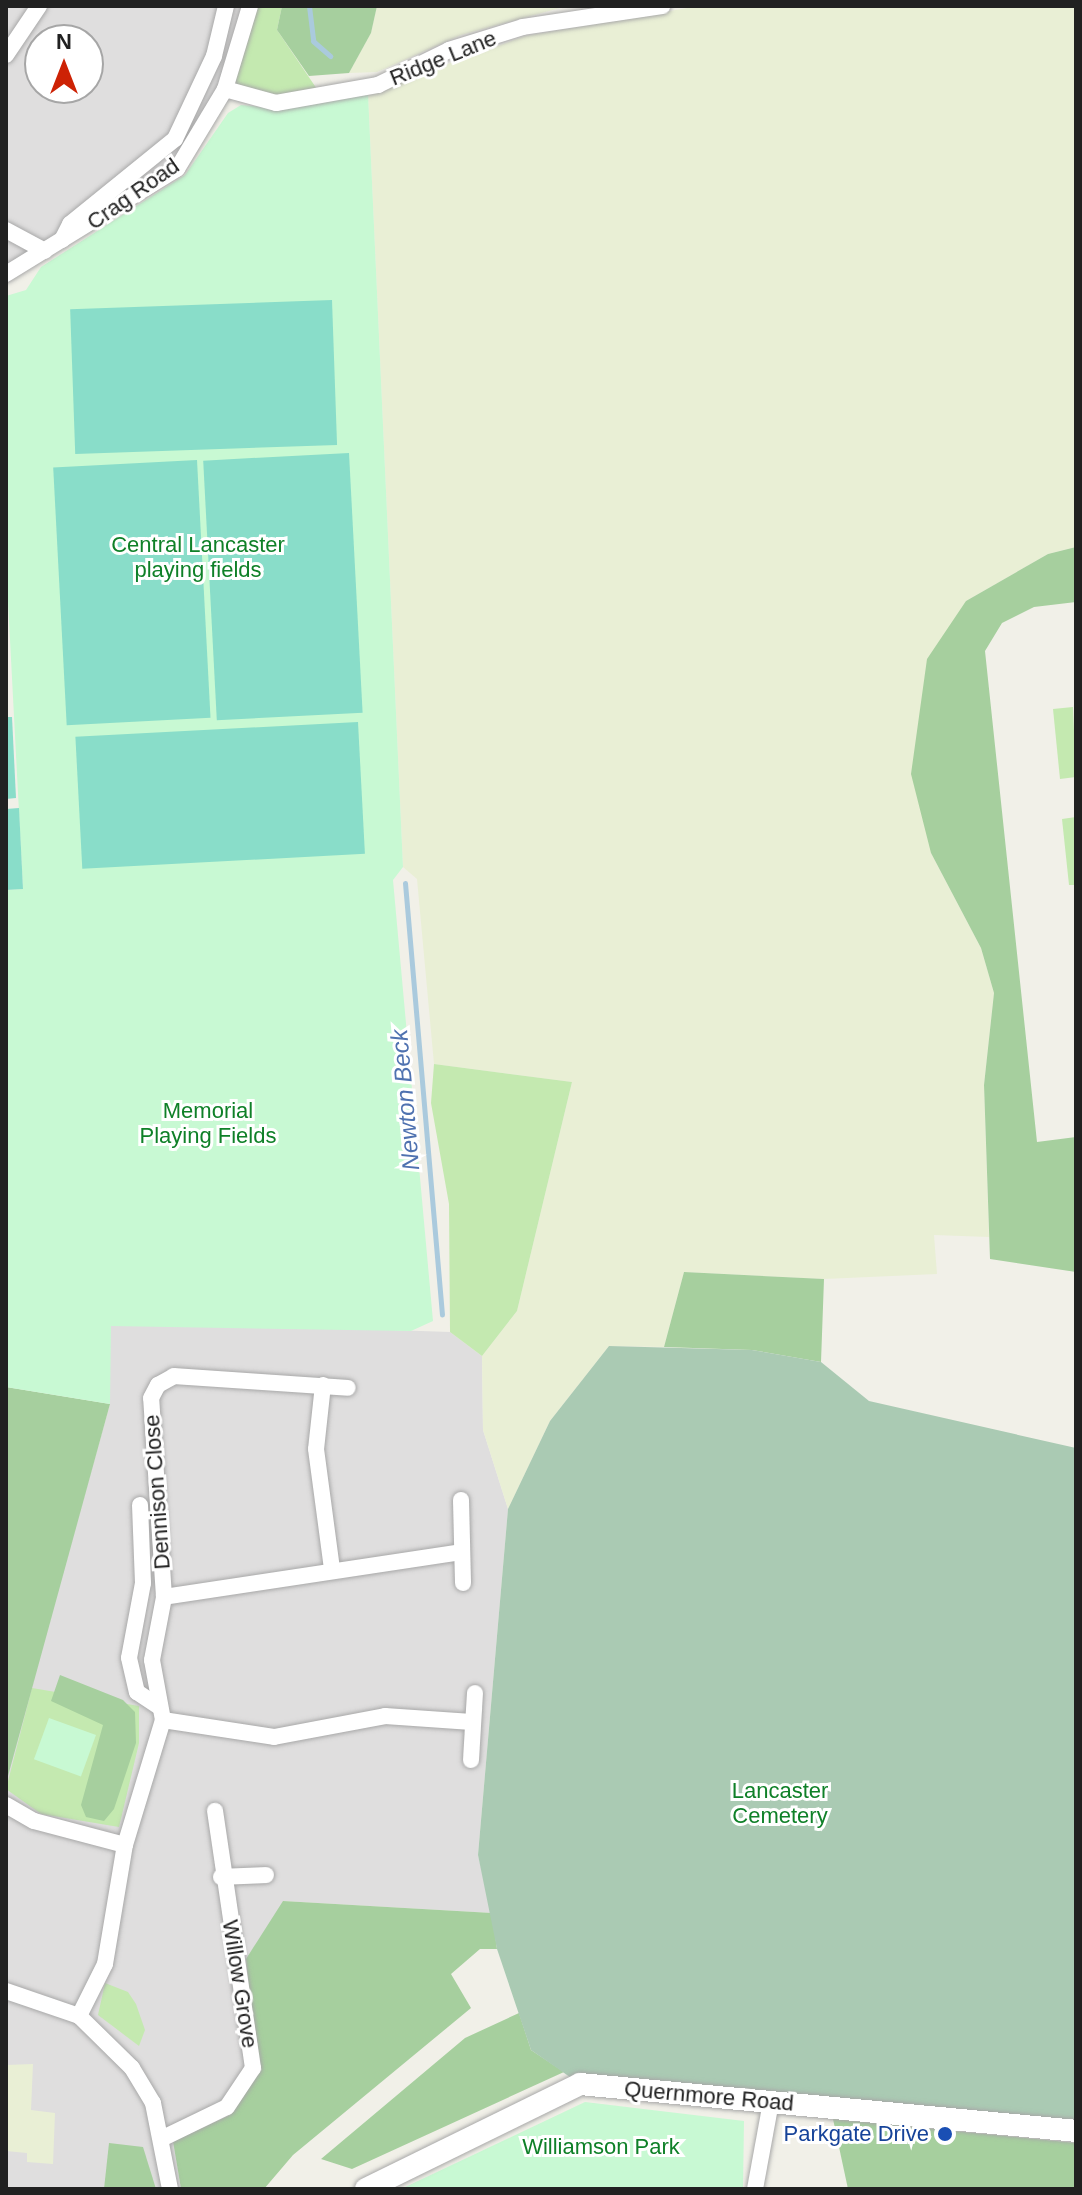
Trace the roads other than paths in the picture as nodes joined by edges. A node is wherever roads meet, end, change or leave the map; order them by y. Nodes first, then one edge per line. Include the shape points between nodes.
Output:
1 (39, 6) edge
2 (226, 6) edge
3 (250, 6) edge
4 (662, 6) edge
5 (6, 55) edge
6 (225, 89) junction
7 (6, 230) edge
8 (61, 241) junction
9 (45, 251) junction
10 (6, 274) edge
11 (323, 1385) junction
12 (348, 1388) dead end
13 (461, 1500) dead end
14 (140, 1505) dead end
15 (460, 1552) junction
16 (332, 1569) junction
17 (463, 1583) dead end
18 (164, 1597) junction
19 (475, 1693) dead end
20 (161, 1713) junction
21 (472, 1722) junction
22 (471, 1760) dead end
23 (6, 1805) edge
24 (215, 1811) dead end
25 (125, 1845) junction
26 (266, 1875) dead end
27 (221, 1877) junction
28 (6, 1991) edge
29 (79, 2016) junction
30 (771, 2102) junction
31 (1076, 2131) edge
32 (161, 2139) junction
33 (170, 2189) edge
34 (366, 2189) edge
35 (755, 2189) edge

1 - 5 street
2 - 8 street, Crag Road via 214,56 175,139 70,224
3 - 6 street, Crag Road
4 - 6 street, Ridge Lane via 523,27 449,50 378,85 276,103
6 - 8 street, Crag Road via 177,169
7 - 9 street
8 - 9 street, Crag Road
9 - 10 street, Crag Road
11 - 12 street, Dennison Close
11 - 16 street via 316,1449
11 - 18 street, Dennison Close via 247,1376 174,1376 158,1385 151,1398
13 - 15 street
14 - 20 street via 143,1583 129,1658 137,1692
15 - 16 street, Dennison Close
15 - 17 street
16 - 18 street, Dennison Close
18 - 20 street via 152,1660
19 - 21 street
20 - 21 street via 274,1737 385,1716
20 - 25 street
21 - 22 street
23 - 25 street via 34,1821
24 - 27 street, Willow Grove
25 - 29 street via 105,1964
26 - 27 street
27 - 32 street, Willow Grove via 239,1952 253,2068 227,2107
28 - 29 street
29 - 32 street via 139,2078
30 - 31 street, Quernmore Road
30 - 34 street, Quernmore Road via 580,2084
30 - 35 street
32 - 33 street

